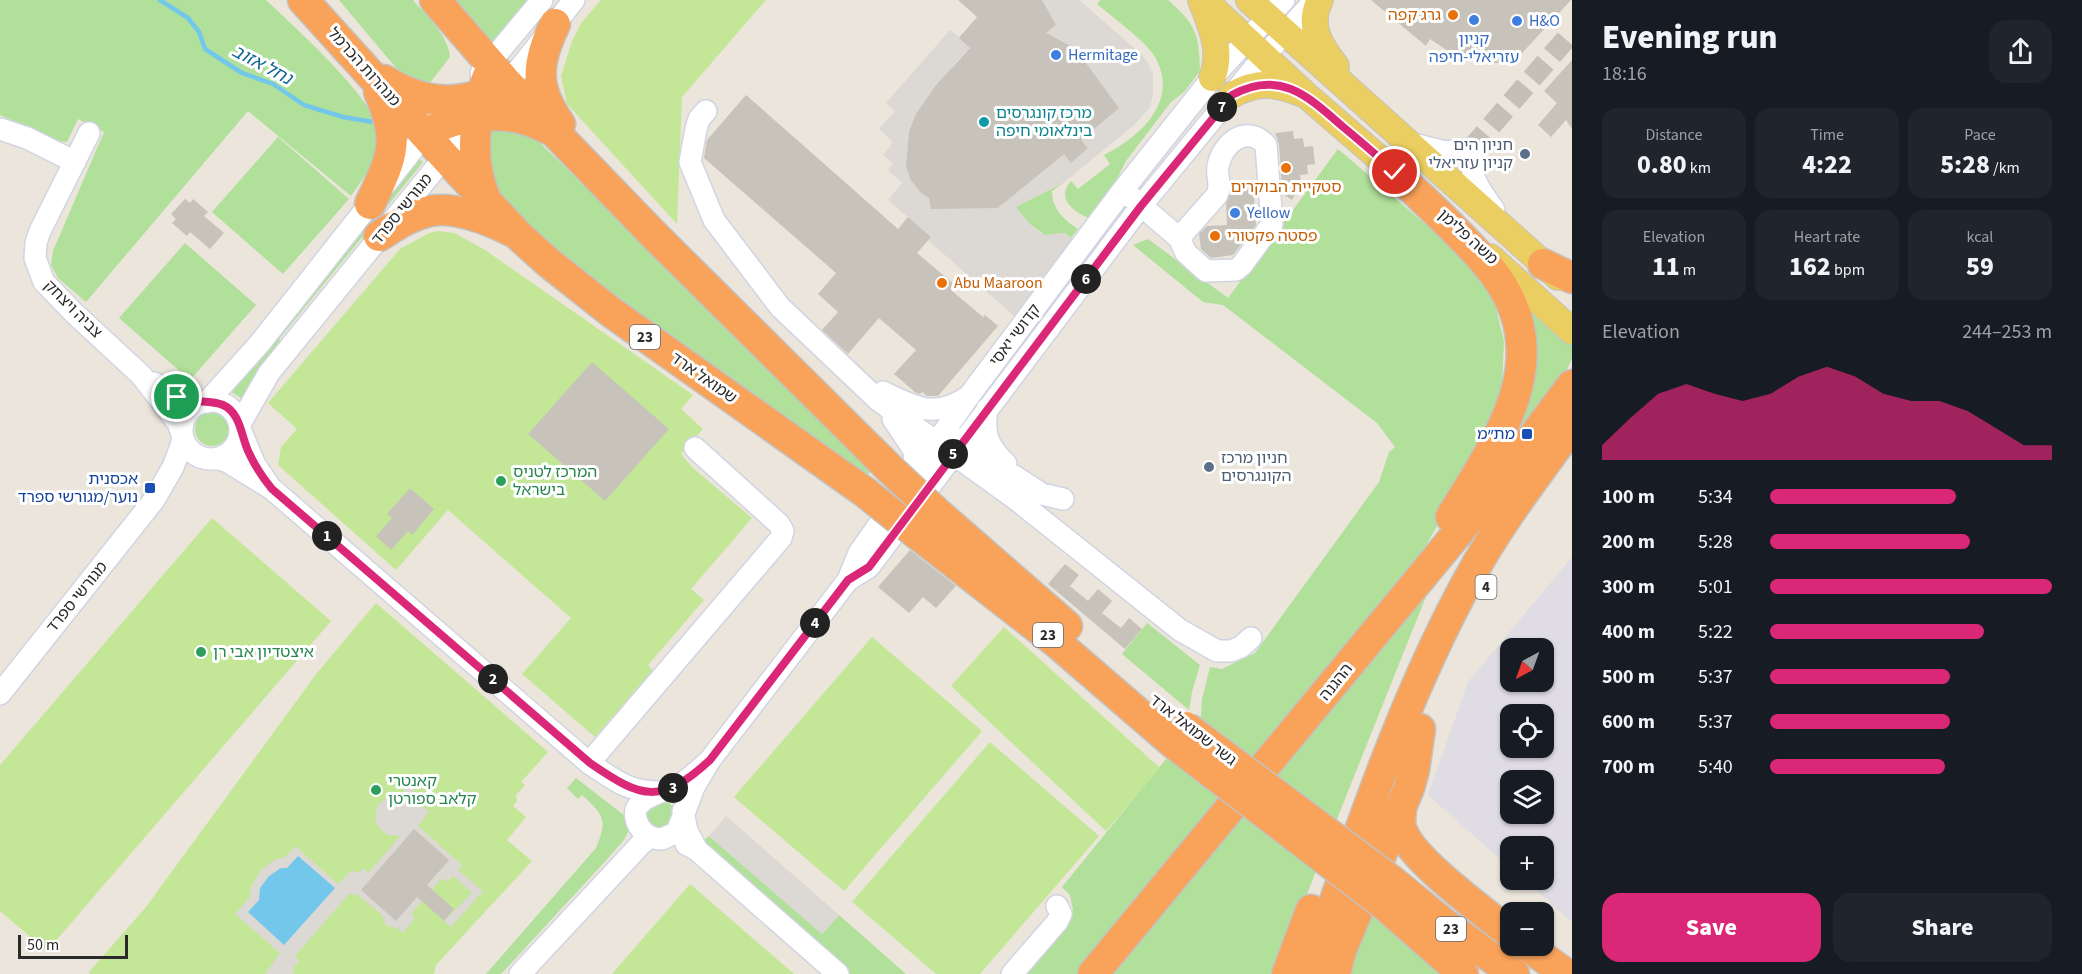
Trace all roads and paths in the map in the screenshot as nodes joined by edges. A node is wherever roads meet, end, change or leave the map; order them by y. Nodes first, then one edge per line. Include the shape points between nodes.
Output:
1 (303, 0) edge
2 (435, 0) edge
3 (574, 0) edge
4 (1202, 0) edge
5 (1249, 0) edge
6 (1315, 0) edge
7 (1320, 0) edge
8 (548, 12) edge
9 (1279, 17) edge
10 (1256, 47) junction
11 (371, 73) junction
12 (1212, 78) junction
13 (490, 90) junction
14 (1232, 95) junction
15 (1308, 96) junction
16 (453, 100) junction
17 (1370, 109) junction
18 (706, 111) dead end
19 (0, 129) edge
20 (89, 133) dead end
21 (556, 133) junction
22 (425, 134) junction
23 (1406, 142) junction
24 (445, 157) junction
25 (75, 162) junction
26 (1395, 172) junction
27 (603, 181) junction
28 (1123, 190) junction
29 (486, 199) junction
30 (370, 204) junction
31 (1141, 206) junction
32 (1508, 231) junction
33 (379, 236) junction
34 (519, 236) junction
35 (1179, 238) junction
36 (1544, 264) junction
37 (1572, 278) edge
38 (1572, 289) edge
39 (1572, 331) edge
40 (141, 375) junction
41 (1572, 385) edge
42 (880, 396) junction
43 (969, 396) junction
44 (207, 402) junction
45 (987, 409) junction
46 (1572, 426) edge
47 (240, 427) junction
48 (183, 437) junction
49 (949, 442) junction
50 (695, 448) dead end
51 (1572, 457) edge
52 (215, 459) junction
53 (272, 489) junction
54 (1494, 489) junction
55 (1021, 492) junction
56 (866, 494) joint
57 (915, 498) junction
58 (154, 500) junction
59 (1074, 545) junction
60 (1391, 615) junction
61 (1251, 638) dead end
62 (0, 694) edge
63 (1420, 729) junction
64 (710, 760) junction
65 (590, 763) junction
66 (658, 792) junction
67 (1401, 810) junction
68 (683, 815) junction
69 (650, 833) junction
70 (697, 850) junction
71 (1387, 892) junction
72 (1057, 906) dead end
73 (1500, 925) edge
74 (1422, 936) junction
75 (1541, 956) edge
76 (520, 974) edge
77 (838, 974) edge
78 (1012, 974) edge
79 (1093, 974) edge
80 (1287, 974) edge
81 (1310, 974) edge
82 (1319, 974) edge
83 (1335, 974) edge
84 (1451, 974) edge
85 (1463, 974) edge
86 (1514, 974) edge
87 (1566, 974) edge

1 - 11 highway, מנהרות הכרמל / 23
2 - 13 highway, 23 via 468,40
3 - 8 street, מגורשי ספרד
4 - 10 main road, משה פלימן
4 - 12 main road via 1218,54
5 - 9 main road, משה פלימן
6 - 9 street, קדושי יאסי
7 - 17 main road via 1315,20 1319,43
8 - 13 street, מגורשי ספרד
8 - 27 highway via 541,88 554,114
9 - 10 street, קדושי יאסי
9 - 17 main road, משה פלימן
10 - 12 street, קדושי יאסי
10 - 14 street, קדושי יאסי
10 - 15 main road, משה פלימן
11 - 16 highway via 407,94
11 - 22 highway, מנהרות הכרמל / 23
11 - 30 highway via 387,110 393,141 387,167
12 - 28 street, קדושי יאסי
13 - 16 highway
13 - 21 highway, 23
13 - 21 highway via 520,117
13 - 22 highway via 446,124
13 - 24 street, מגורשי ספרד
13 - 29 highway via 474,146 474,164
14 - 15 main road via 1260,84 1285,87
14 - 31 street, קדושי יאסי
15 - 26 main road, משה פלימן
16 - 22 street, מגורשי ספרד
17 - 23 main road, משה פלימן
18 - 42 street via 699,118 690,162 714,220 780,307
19 - 25 street
20 - 25 street, צביה ויצחק
21 - 27 highway, 23
22 - 24 highway, 23
22 - 30 street, מגורשי ספרד
23 - 32 main road, משה פלימן
23 - 32 street via 1445,152 1471,149 1475,183
24 - 29 highway, שמואל ארד / 23
24 - 33 street, מגורשי ספרד
25 - 40 street, צביה ויצחק via 36,243 39,272 56,295
26 - 39 main road, משה פלימן
26 - 60 highway via 1488,266 1505,291 1516,313 1522,368 1517,393 1481,466
27 - 57 highway, 23
28 - 31 street
28 - 43 street, קדושי יאסי
29 - 34 highway, שמואל ארד / 23
30 - 44 street, מגורשי ספרד via 260,343
31 - 35 street
31 - 45 street, קדושי יאסי
32 - 36 main road, משה פלימן
33 - 34 highway via 431,211 477,216
33 - 47 street, מגורשי ספרד via 269,374 250,402
34 - 56 highway, שמואל ארד / 23 via 611,312
35 - 35 street via 1186,253 1206,271 1236,270 1242,265 1272,225 1266,145 1261,140 1247,135 1233,142 1218,168 1217,195
36 - 37 highway
36 - 38 main road, משה פלימן
40 - 44 street, צביה ויצחק via 177,397 192,403
40 - 48 street, צביה ויצחק via 175,417
41 - 54 highway, ההגנה
42 - 43 street via 943,410
42 - 49 street
42 - 57 street via 915,452
43 - 49 street, קדושי יאסי
44 - 47 street via 229,409
44 - 48 street via 189,411 184,419
45 - 49 street, קדושי יאסי
45 - 55 street via 984,426 990,445
46 - 81 highway via 1486,548 1436,642 1368,810
47 - 52 street via 230,452
47 - 53 street via 255,465
48 - 52 street via 192,453
48 - 58 street, מגורשי ספרד via 173,466
49 - 55 street
49 - 57 street, קדושי יאסי
50 - 65 street via 779,524 781,538
51 - 63 highway, 4 via 1508,548 1485,589 1461,633
52 - 53 street via 228,462
52 - 58 street, מגורשי ספרד via 196,465
53 - 65 street
54 - 60 highway, ההגנה
54 - 80 highway via 1443,584 1384,718
55 - 57 street via 963,475 945,479
55 - 59 street
55 - 59 street via 1066,497 1060,508 1063,528
56 - 57 highway, גשר שמואל ארד / 23, bridge
57 - 64 street, קדושי יאסי via 869,567 848,580
57 - 71 highway, גשר שמואל ארד / 23, bridge via 1057,642
58 - 62 street, מגורשי ספרד
59 - 61 street via 1202,645 1231,651
60 - 79 highway, ההגנה
63 - 67 highway via 1414,770
63 - 82 highway, 4
64 - 66 street, קדושי יאסי via 686,780
64 - 68 street, קדושי יאסי
65 - 66 street via 630,788
65 - 69 street
66 - 68 street via 676,798
66 - 69 street via 638,806
67 - 73 highway via 1401,831 1410,846
67 - 83 highway via 1341,950
68 - 69 street via 677,832
68 - 70 street
69 - 70 street
69 - 76 street
70 - 77 street
71 - 74 highway, גשר שמואל ארד / 23
71 - 86 highway, גשר שמואל ארד / 23 via 1446,925
72 - 78 street via 1061,914 1057,922
74 - 84 highway, 23
74 - 85 highway
75 - 87 highway

